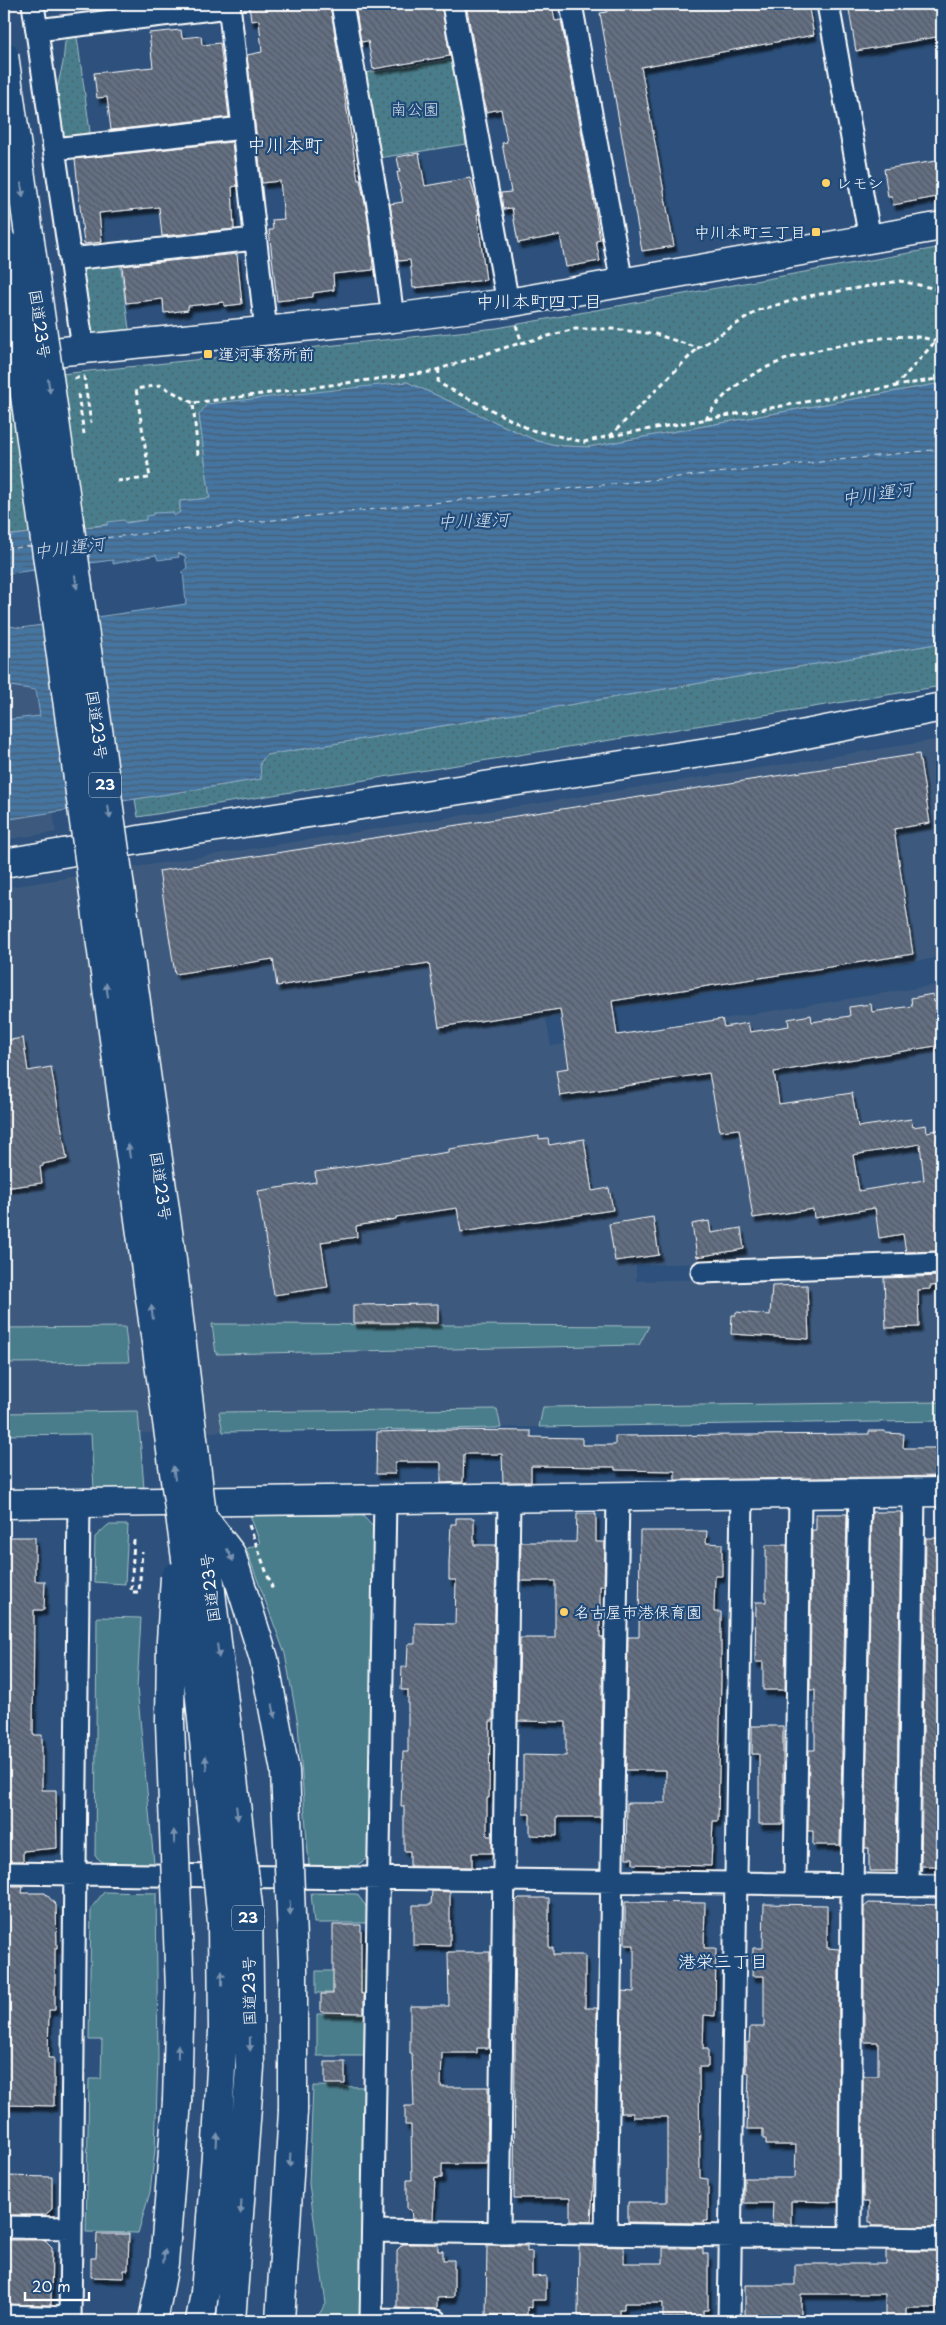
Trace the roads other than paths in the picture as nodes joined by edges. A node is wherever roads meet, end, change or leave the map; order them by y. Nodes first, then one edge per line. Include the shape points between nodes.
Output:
1 (34, 4) edge
2 (342, 4) edge
3 (453, 4) edge
4 (571, 4) edge
5 (828, 4) edge
6 (229, 5) edge
7 (37, 30) junction
8 (4, 56) edge
9 (243, 128) junction
10 (54, 149) junction
11 (942, 226) edge
12 (255, 239) junction
13 (870, 239) junction
14 (4, 244) edge
15 (70, 260) junction
16 (622, 283) junction
17 (508, 303) junction
18 (393, 318) junction
19 (266, 331) junction
20 (83, 348) junction
21 (4, 357) edge
22 (942, 707) edge
23 (4, 863) edge
24 (942, 1263) edge
25 (702, 1272) dead end
26 (942, 1492) edge
27 (860, 1493) junction
28 (914, 1493) junction
29 (800, 1494) junction
30 (742, 1495) junction
31 (618, 1496) junction
32 (509, 1498) junction
33 (385, 1499) junction
34 (4, 1504) edge
35 (79, 1504) junction
36 (202, 1516) junction
37 (183, 1538) junction
38 (4, 1873) edge
39 (75, 1874) junction
40 (379, 1879) junction
41 (503, 1880) junction
42 (612, 1882) junction
43 (735, 1884) junction
44 (795, 1884) junction
45 (852, 1885) junction
46 (908, 1886) junction
47 (942, 1886) edge
48 (4, 2227) edge
49 (72, 2228) junction
50 (372, 2231) junction
51 (498, 2233) junction
52 (606, 2234) junction
53 (730, 2236) junction
54 (850, 2237) junction
55 (942, 2239) edge
56 (4, 2316) edge
57 (70, 2320) edge
58 (153, 2321) edge
59 (200, 2321) edge
60 (232, 2321) edge
61 (280, 2321) edge
62 (371, 2321) edge
63 (436, 2321) edge
64 (729, 2321) edge

1 - 7 street
2 - 18 street via 379,211
3 - 17 street
4 - 16 street
5 - 13 street
6 - 7 street
6 - 9 street
7 - 10 street
8 -> 36 main road, 国道23号 / 23, bridge via 172,1260
9 - 10 street
9 - 12 street
10 - 15 street
11 - 13 main road
12 - 15 street
12 - 19 street
13 - 16 main road
37 -> 14 main road, 国道23号 / 23, bridge
15 - 20 street
16 - 17 main road
17 - 18 main road
18 - 19 main road
19 - 20 main road
20 - 21 main road
22 - 23 main road via 740,746
24 - 25 street
26 - 28 main road
27 - 28 main road
27 - 29 main road
27 - 45 street
28 - 46 street
29 - 30 main road
29 - 44 street
30 - 31 main road
30 - 43 street
31 - 32 main road
31 - 42 street
32 - 33 main road
32 - 41 street
33 - 35 main road
33 - 40 street
34 - 35 main road
35 - 39 street
36 -> 60 main road, 国道23号 / 23, bridge via 248,1906 250,2067
36 -> 61 main road, bridge via 231,1554 264,1659 285,1771 293,2111
58 -> 37 main road, 23, bridge via 164,2264 177,2101 180,1990 170,1650 175,1577
59 -> 37 main road, 国道23号 / 23, bridge via 218,2133 223,2031 222,1923
38 - 39 street
39 - 40 street
39 - 49 street
40 - 41 street
40 - 50 street
41 - 42 street
41 - 51 street
42 - 43 street
42 - 52 street
43 - 44 street
43 - 53 street
44 - 45 street
45 - 46 street
45 - 54 street
46 - 47 street
48 - 49 street
49 - 57 street
50 - 51 street
50 - 62 street
51 - 52 street
52 - 53 street
53 - 54 street
53 - 64 street
54 - 55 street
56 - 57 street
62 - 63 street

